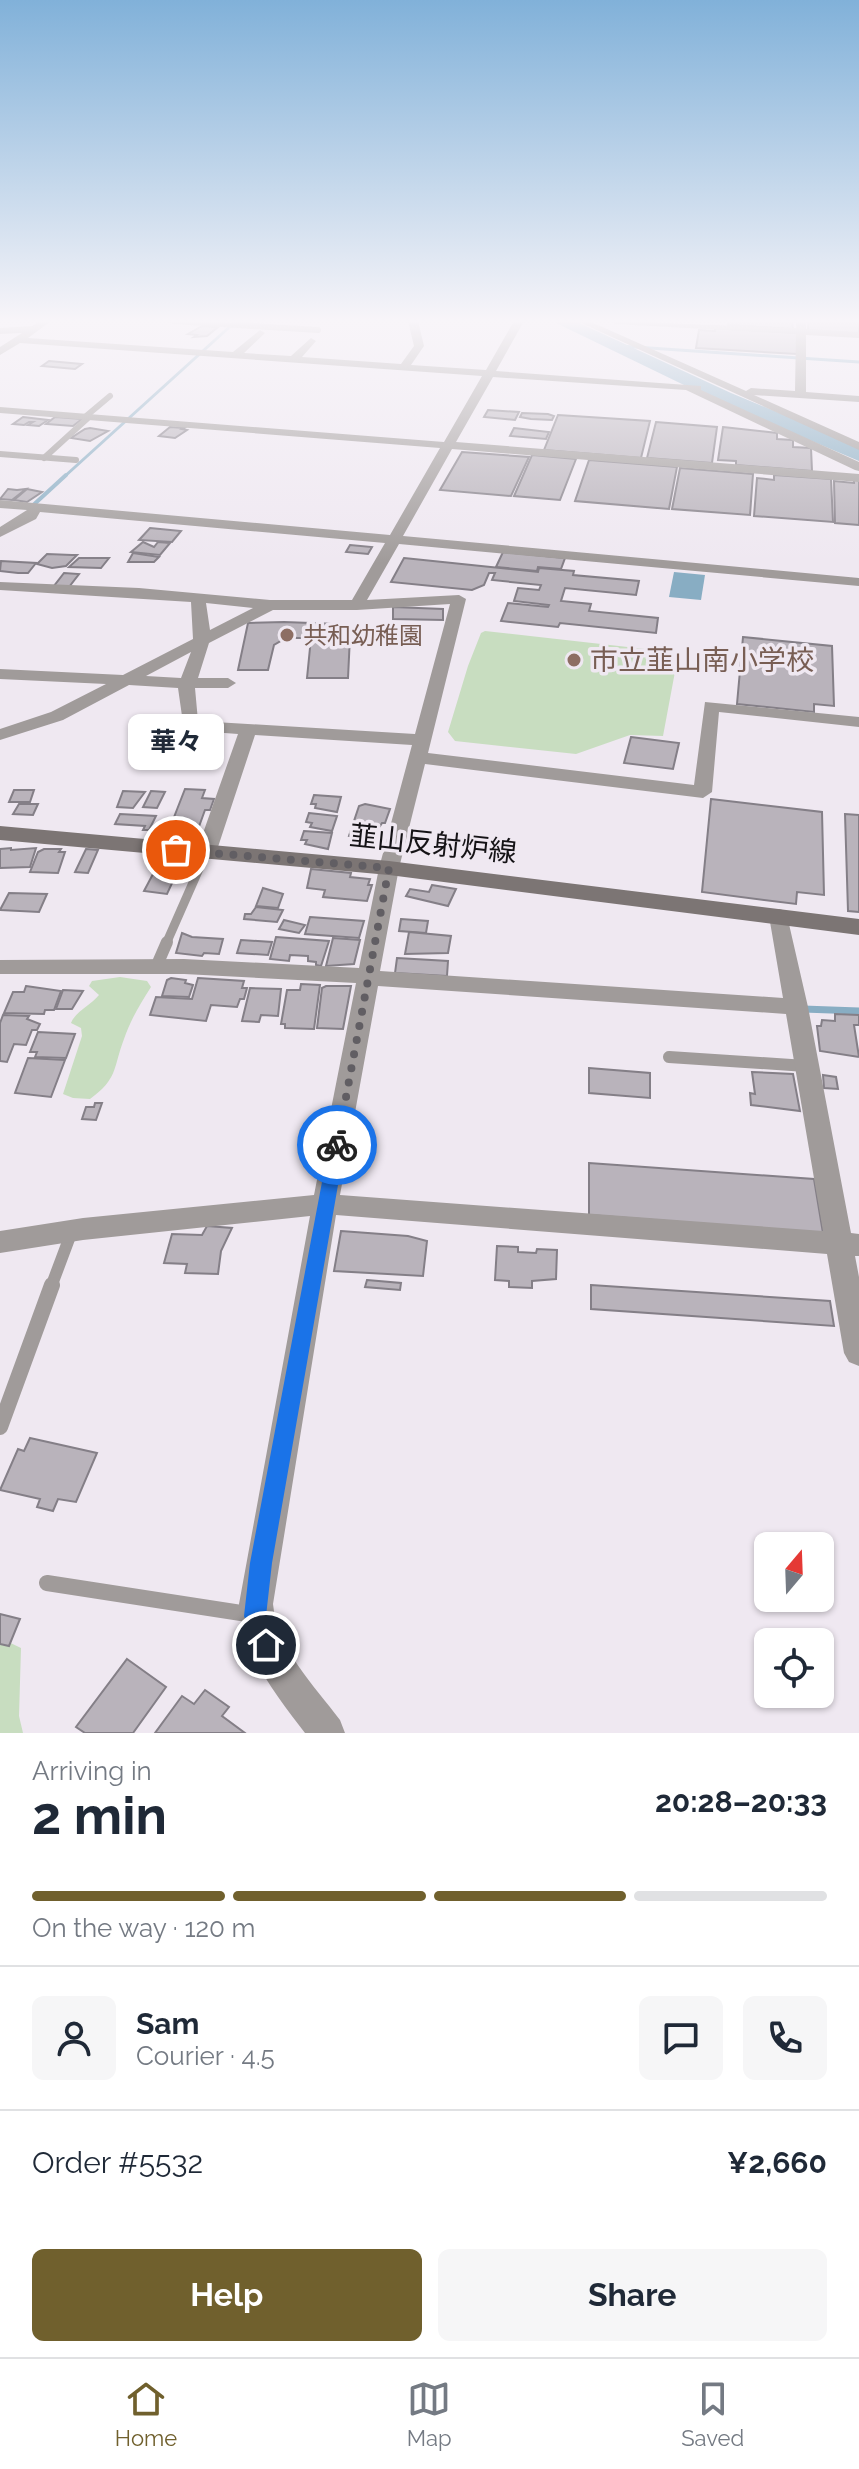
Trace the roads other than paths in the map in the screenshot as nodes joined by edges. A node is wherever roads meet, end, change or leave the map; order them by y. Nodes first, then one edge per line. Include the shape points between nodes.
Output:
1 (104, 402) edge
2 (473, 402) edge
3 (723, 402) edge
4 (763, 402) edge
5 (0, 410) edge
6 (87, 417) junction
7 (449, 446) junction
8 (859, 446) edge
9 (0, 454) edge
10 (44, 458) junction
11 (76, 460) dead end
12 (859, 467) edge
13 (859, 478) edge
14 (0, 504) edge
15 (33, 507) junction
16 (0, 533) edge
17 (395, 540) junction
18 (859, 582) edge
19 (0, 586) edge
20 (197, 598) junction
21 (270, 605) junction
22 (357, 605) junction
23 (199, 641) junction
24 (0, 674) edge
25 (130, 678) junction
26 (228, 683) dead end
27 (186, 684) junction
28 (859, 722) edge
29 (248, 730) junction
30 (0, 735) edge
31 (418, 749) junction
32 (0, 833) edge
33 (206, 853) junction
34 (389, 868) junction
35 (779, 916) junction
36 (859, 927) edge
37 (157, 965) junction
38 (0, 967) edge
39 (368, 977) junction
40 (797, 1007) junction
41 (669, 1057) dead end
42 (807, 1066) junction
43 (325, 1204) junction
44 (72, 1231) junction
45 (0, 1242) edge
46 (849, 1244) edge
47 (859, 1353) edge
48 (0, 1427) edge
49 (47, 1583) dead end
50 (255, 1616) junction
51 (322, 1731) edge

1 - 6 lane
2 - 7 street
3 - 12 street
4 - 8 street
5 - 6 street
6 - 7 street
6 - 10 lane
7 - 13 street
7 - 17 street
9 - 10 lane
10 - 11 lane
14 - 15 street
15 - 16 street via 31,516
15 - 17 street
17 - 18 street
17 - 22 street
19 - 20 street
20 - 21 street
20 - 23 street
21 - 22 street
21 - 23 street
22 - 31 street via 459,599
23 - 25 street
23 - 27 street via 196,670
24 - 25 street
25 - 27 street
25 - 30 street via 57,716
26 - 27 street
27 - 29 street via 190,726
28 - 31 street via 711,706 703,792
29 - 31 street
29 - 33 street
31 - 34 street
32 - 33 main road, 韮山反射炉線
33 - 34 main road, 韮山反射炉線
33 - 37 lane
34 - 35 main road, 韮山反射炉線
34 - 39 street
35 - 36 main road, 韮山反射炉線
35 - 40 street
37 - 38 street
37 - 39 street
39 - 40 street
39 - 43 street
40 - 42 street
41 - 42 lane
42 - 46 street
43 - 44 street
43 - 46 street
43 - 50 street
44 - 45 street
44 - 48 lane
46 - 47 street
49 - 50 lane
50 - 51 street via 266,1645

